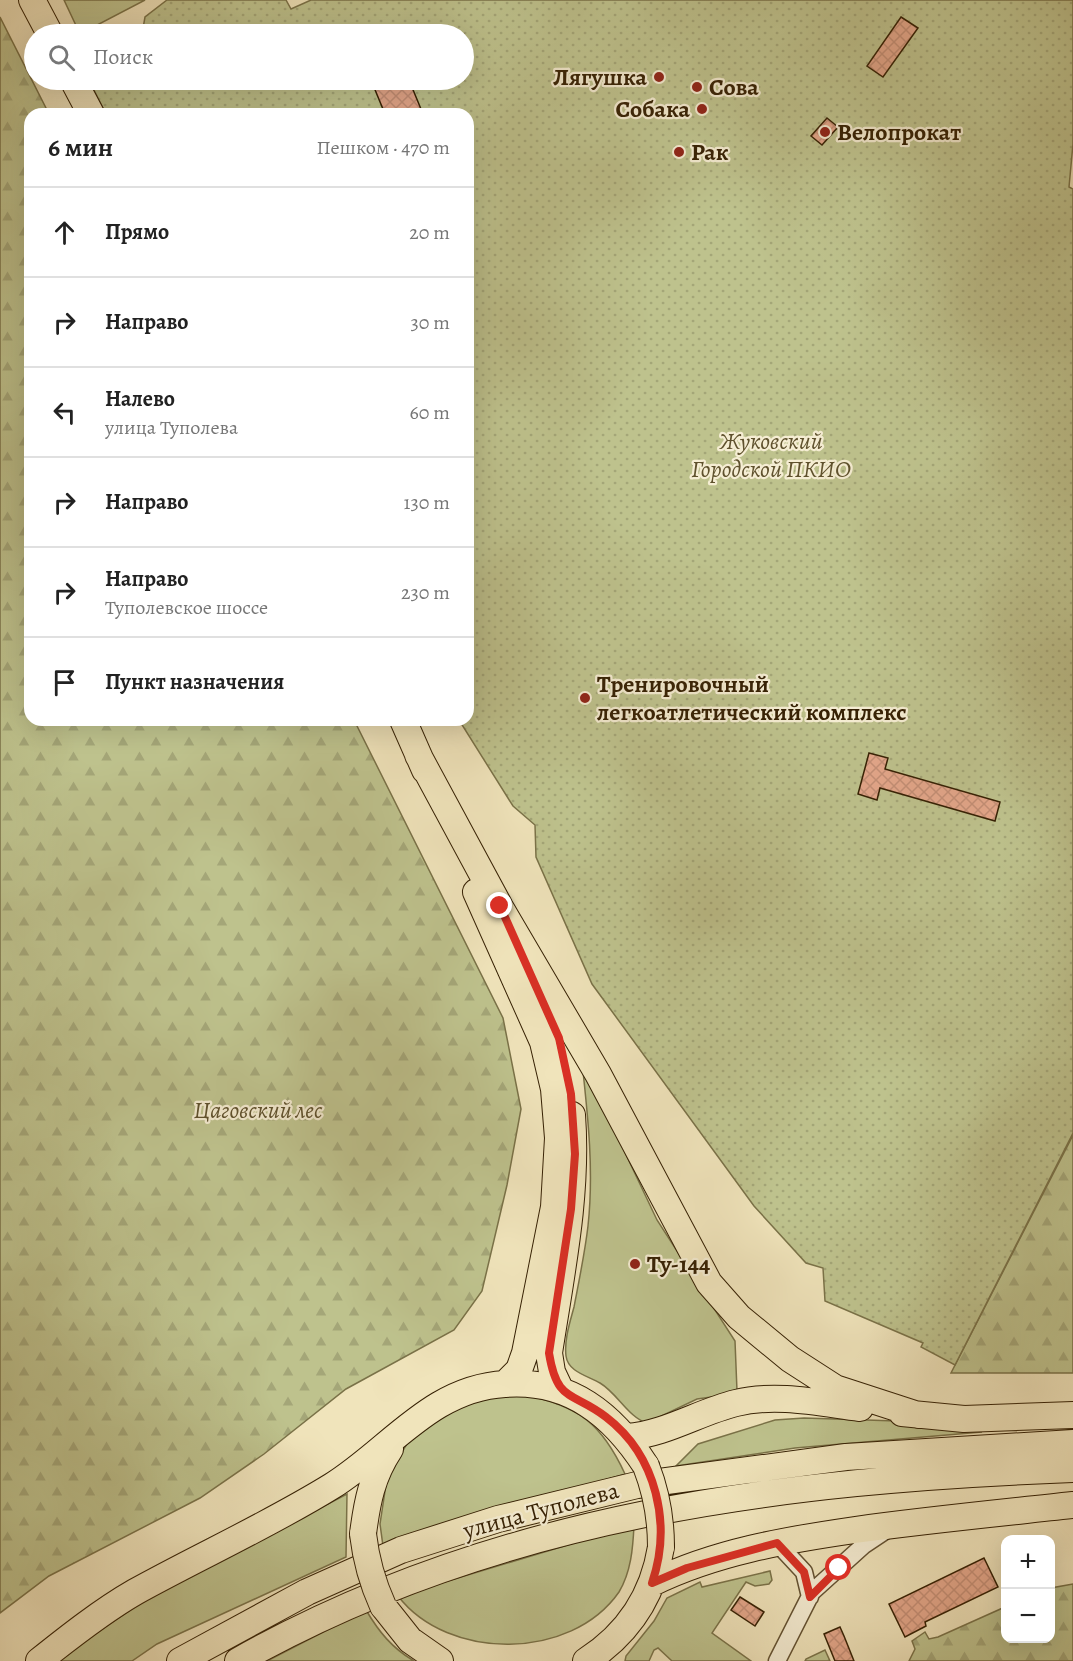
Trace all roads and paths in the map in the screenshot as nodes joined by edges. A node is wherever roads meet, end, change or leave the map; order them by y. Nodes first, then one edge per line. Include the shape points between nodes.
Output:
1 (32, 0) edge
2 (45, 24) edge
3 (78, 90) edge
4 (88, 108) edge
5 (406, 726) edge
6 (418, 755) junction
7 (500, 906) junction
8 (506, 1383) junction
9 (561, 1391) junction
10 (1073, 1415) edge
11 (918, 1416) junction
12 (399, 1436) junction
13 (627, 1437) junction
14 (1073, 1443) edge
15 (1073, 1469) edge
16 (1073, 1505) edge
17 (894, 1525) junction
18 (777, 1543) junction
19 (652, 1583) junction
20 (810, 1597) junction
21 (39, 1661) edge
22 (180, 1661) edge
23 (238, 1661) edge
24 (440, 1661) edge
25 (586, 1661) edge
26 (777, 1661) edge

1 - 2 main road
3 - 4 main road
5 - 6 main road
6 - 7 main road
6 - 8 main road via 543,1042 554,1089 558,1138 554,1207 525,1353 519,1370
7 - 9 main road via 559,1038 571,1094 575,1154 571,1209 549,1353
7 - 11 main road via 598,1074 709,1283 739,1317 790,1359 826,1382 873,1403
8 - 9 main road
8 - 12 main road via 475,1388 447,1399 421,1415
9 - 13 main road via 586,1402
10 - 11 main road via 964,1419
11 - 13 main road via 763,1399 736,1403 646,1435
12 - 21 main road via 331,1487 133,1593
12 - 24 main road, bridge via 379,1465 367,1498 363,1534 368,1567 383,1606 410,1640
13 - 19 main road, bridge via 646,1466 658,1501 661,1547
14 - 22 main road, улица Туполева via 846,1457 637,1485 498,1519 401,1550 308,1592
15 - 23 main road, улица Туполева via 862,1480 762,1493 581,1526 408,1582 326,1615
16 - 17 main road
17 - 18 main road
17 - 20 street via 853,1556
18 - 19 main road via 687,1568
18 - 20 street via 804,1572
19 - 25 main road via 624,1631
20 - 26 street

